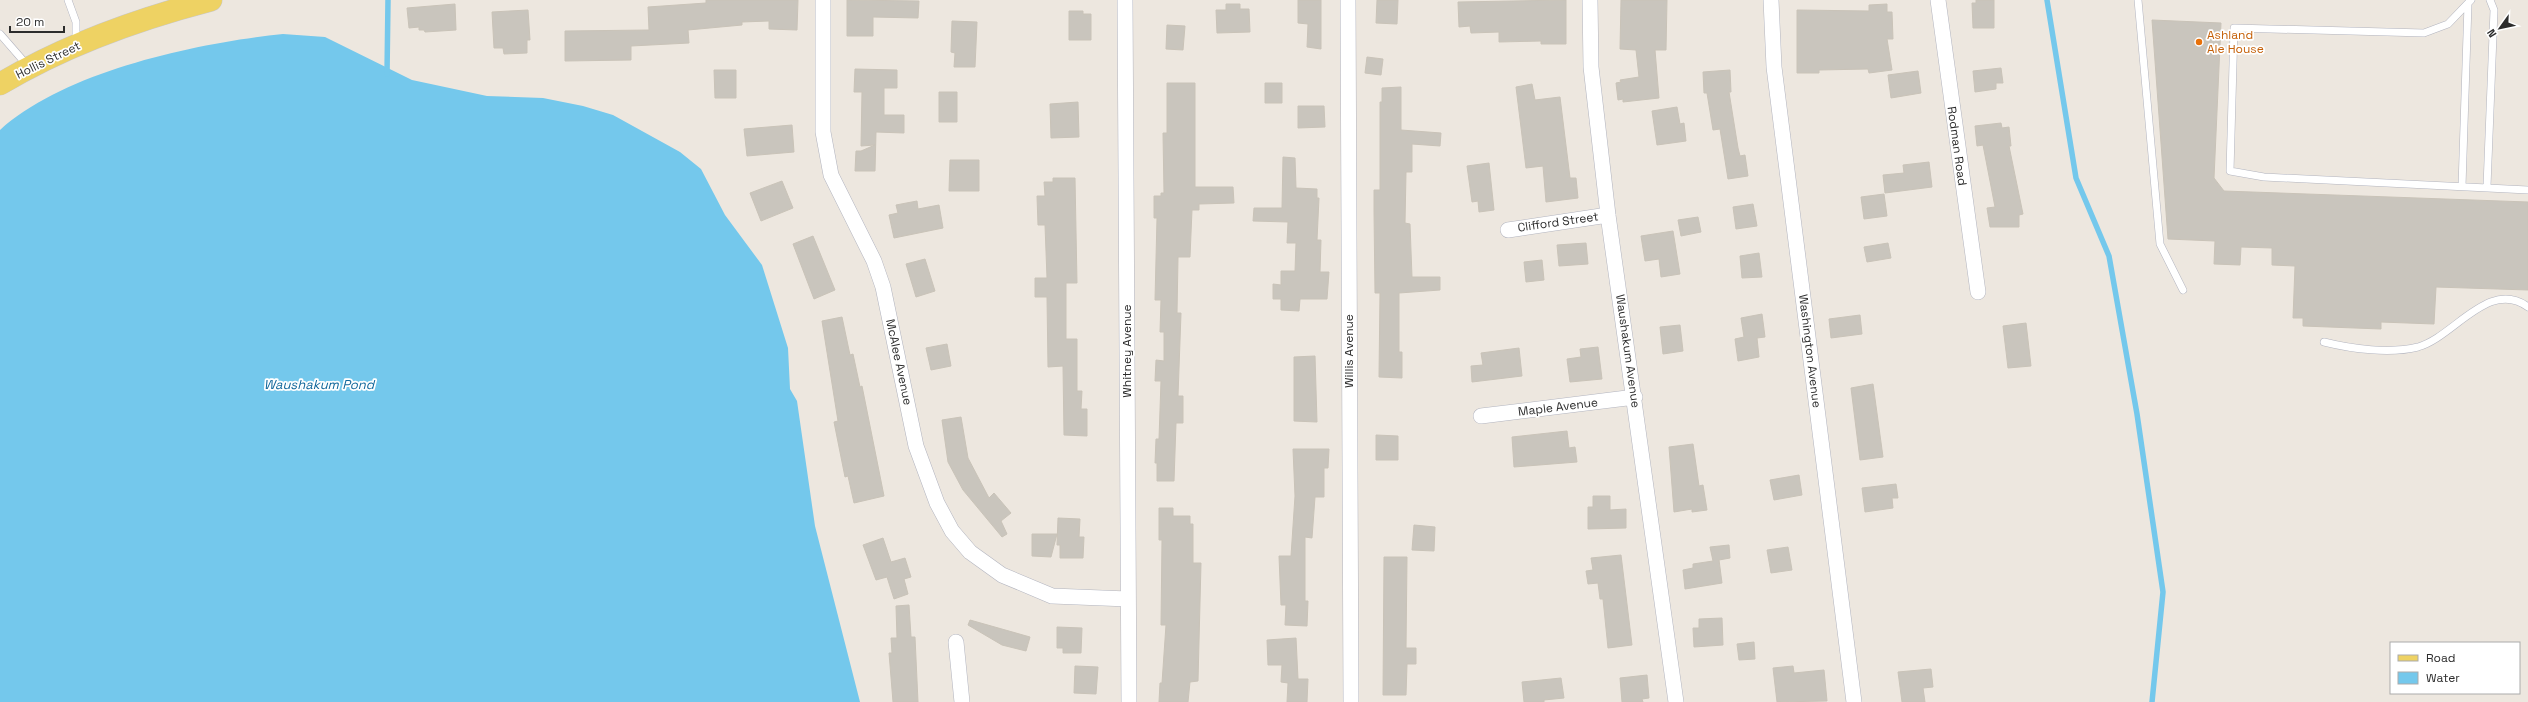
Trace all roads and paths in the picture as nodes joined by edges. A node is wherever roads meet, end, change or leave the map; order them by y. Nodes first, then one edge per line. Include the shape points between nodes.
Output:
1 (68, 0) edge
2 (211, 0) edge
3 (823, 0) edge
4 (1125, 0) edge
5 (1348, 0) edge
6 (1590, 0) edge
7 (1771, 0) edge
8 (1938, 0) edge
9 (2138, 0) edge
10 (2490, 0) edge
11 (2470, 2) edge
12 (0, 34) edge
13 (76, 44) junction
14 (30, 68) junction
15 (0, 84) edge
16 (2462, 186) junction
17 (2487, 186) junction
18 (2528, 190) edge
19 (1608, 215) junction
20 (1508, 230) dead end
21 (2184, 290) dead end
22 (1978, 292) dead end
23 (2528, 307) edge
24 (2324, 342) dead end
25 (1635, 397) junction
26 (1481, 416) dead end
27 (1128, 599) junction
28 (956, 642) dead end
29 (962, 702) edge
30 (1129, 702) edge
31 (1351, 702) edge
32 (1676, 702) edge
33 (1854, 702) edge

1 - 13 lane via 76,22
2 - 13 main road, Hollis Street
3 - 27 street, McAlee Avenue via 823,132 831,174 871,254 883,287 916,446 937,503 952,531 970,552 1002,575 1052,596
4 - 27 street, Whitney Avenue
5 - 31 street, Willis Avenue
6 - 19 street, Waushakum Avenue via 1591,67
7 - 33 street, Washington Avenue via 1775,75
8 - 22 street, Rodman Road
9 - 21 lane via 2160,244
10 - 17 lane via 2494,10
11 - 16 lane
11 - 16 lane via 2448,24 2424,33 2234,28 2230,170 2264,177
12 - 14 lane
13 - 14 main road, Hollis Street
14 - 15 main road, Hollis Street
16 - 17 lane
17 - 18 lane
19 - 20 street, Clifford Street
19 - 25 street, Waushakum Avenue
23 - 24 lane via 2515,300 2493,300 2482,305 2436,340 2406,349 2374,349
25 - 26 street, Maple Avenue
25 - 32 street, Waushakum Avenue
27 - 30 street, Whitney Avenue
28 - 29 street

